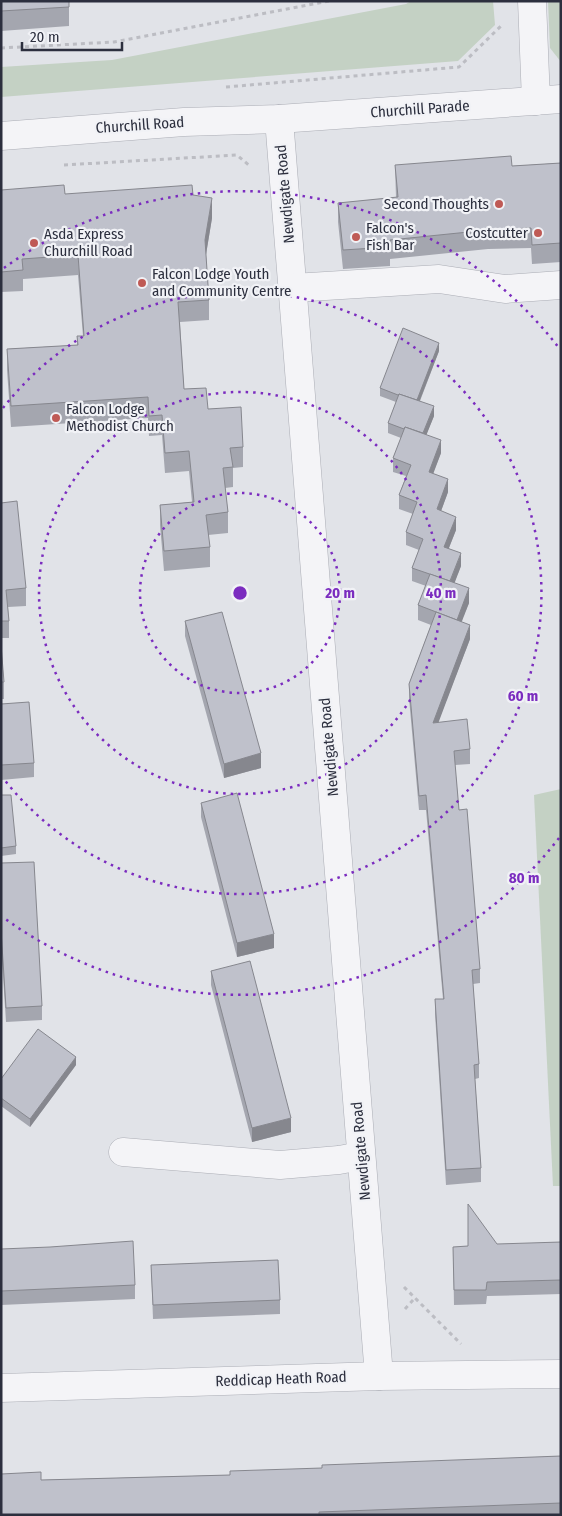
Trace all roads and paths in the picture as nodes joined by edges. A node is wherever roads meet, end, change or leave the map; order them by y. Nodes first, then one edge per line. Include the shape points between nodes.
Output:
1 (329, 1) edge
2 (532, 11) edge
3 (1, 48) edge
4 (220, 88) dead end
5 (548, 100) edge
6 (279, 119) junction
7 (1, 136) edge
8 (60, 165) dead end
9 (257, 171) dead end
10 (561, 285) edge
11 (293, 288) junction
12 (123, 1152) dead end
13 (361, 1156) junction
14 (403, 1285) dead end
15 (414, 1298) junction
16 (374, 1312) junction
17 (492, 1374) junction
18 (561, 1374) edge
19 (379, 1376) junction
20 (1, 1388) edge

1 - 3 path via 114,42
2 - 4 path via 501,25 458,67
2 - 5 street
5 - 6 street, Churchill Parade
6 - 7 street, Churchill Road via 184,122
6 - 11 street, Newdigate Road
8 - 9 path via 237,155
10 - 11 street via 504,289 439,279
11 - 13 street, Newdigate Road
12 - 13 street via 280,1165
13 - 16 street, Newdigate Road
14 - 15 path
15 - 16 path via 405,1309
15 - 17 path
16 - 19 street, Newdigate Road
17 - 18 street, Reddicap Heath Road
17 - 19 street, Reddicap Heath Road
19 - 20 street, Reddicap Heath Road

